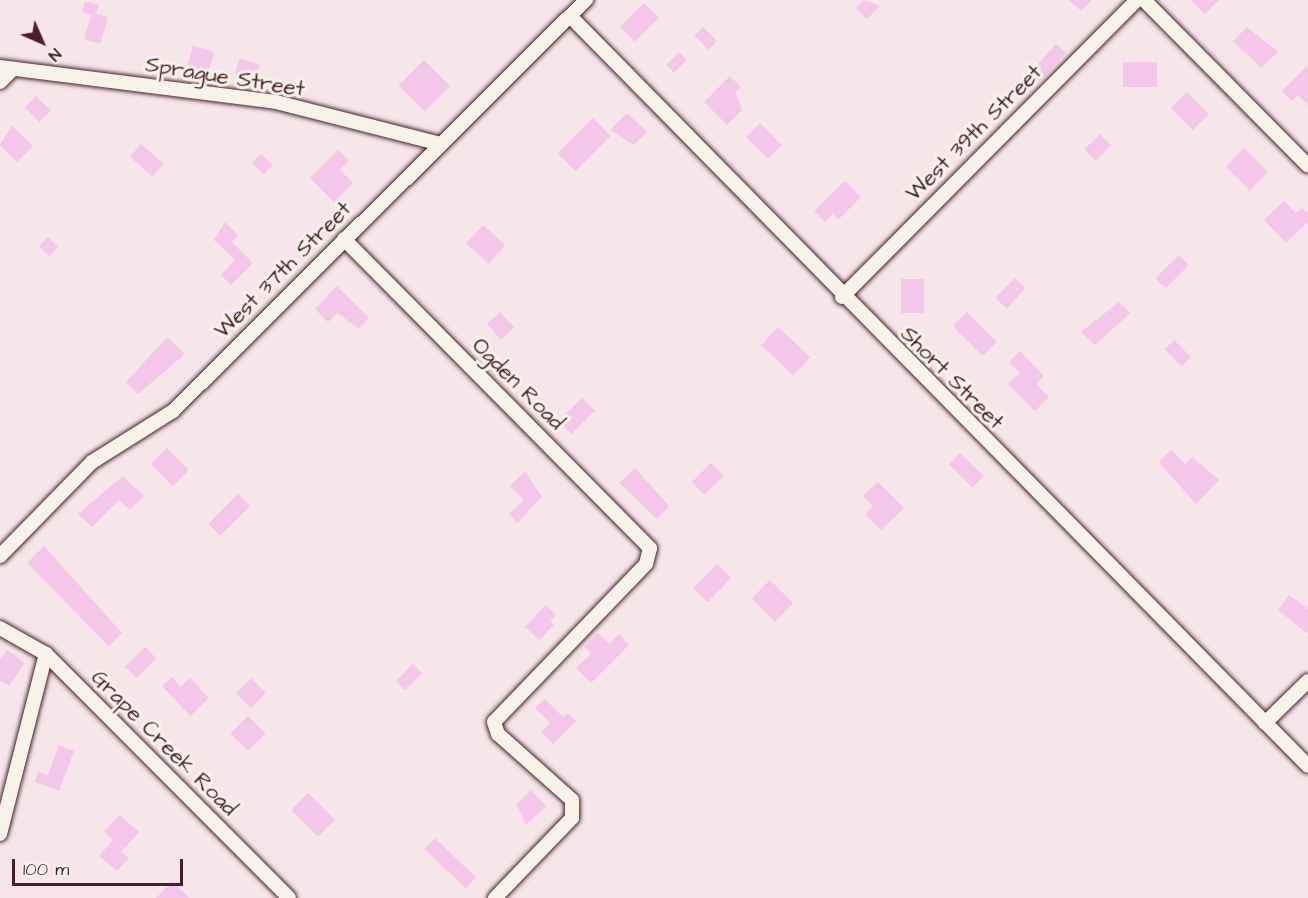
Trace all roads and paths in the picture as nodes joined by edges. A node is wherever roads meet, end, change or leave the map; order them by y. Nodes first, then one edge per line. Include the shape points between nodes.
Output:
1 (586, 0) edge
2 (1137, 0) edge
3 (1144, 0) edge
4 (570, 16) junction
5 (6, 68) edge
6 (0, 82) edge
7 (441, 144) junction
8 (1308, 166) edge
9 (344, 238) junction
10 (842, 297) junction
11 (0, 556) edge
12 (0, 628) edge
13 (46, 654) junction
14 (1308, 681) edge
15 (1265, 723) junction
16 (1308, 766) edge
17 (0, 834) edge
18 (289, 898) edge
19 (495, 898) edge

1 - 4 street, West 37th Street
2 - 10 street, West 39th Street
3 - 8 street
4 - 7 street, West 37th Street
4 - 10 street, Short Street
5 - 6 street
5 - 7 street, Sprague Street via 276,102
7 - 9 street, West 37th Street
9 - 11 street, West 37th Street via 172,411 92,462
9 - 19 street, Ogden Road via 650,548 646,564 494,722 498,734 572,800 572,818
10 - 15 street, Short Street
12 - 13 street, Grape Creek Road
13 - 17 street
13 - 18 street, Grape Creek Road
14 - 15 street
15 - 16 street, Short Street

